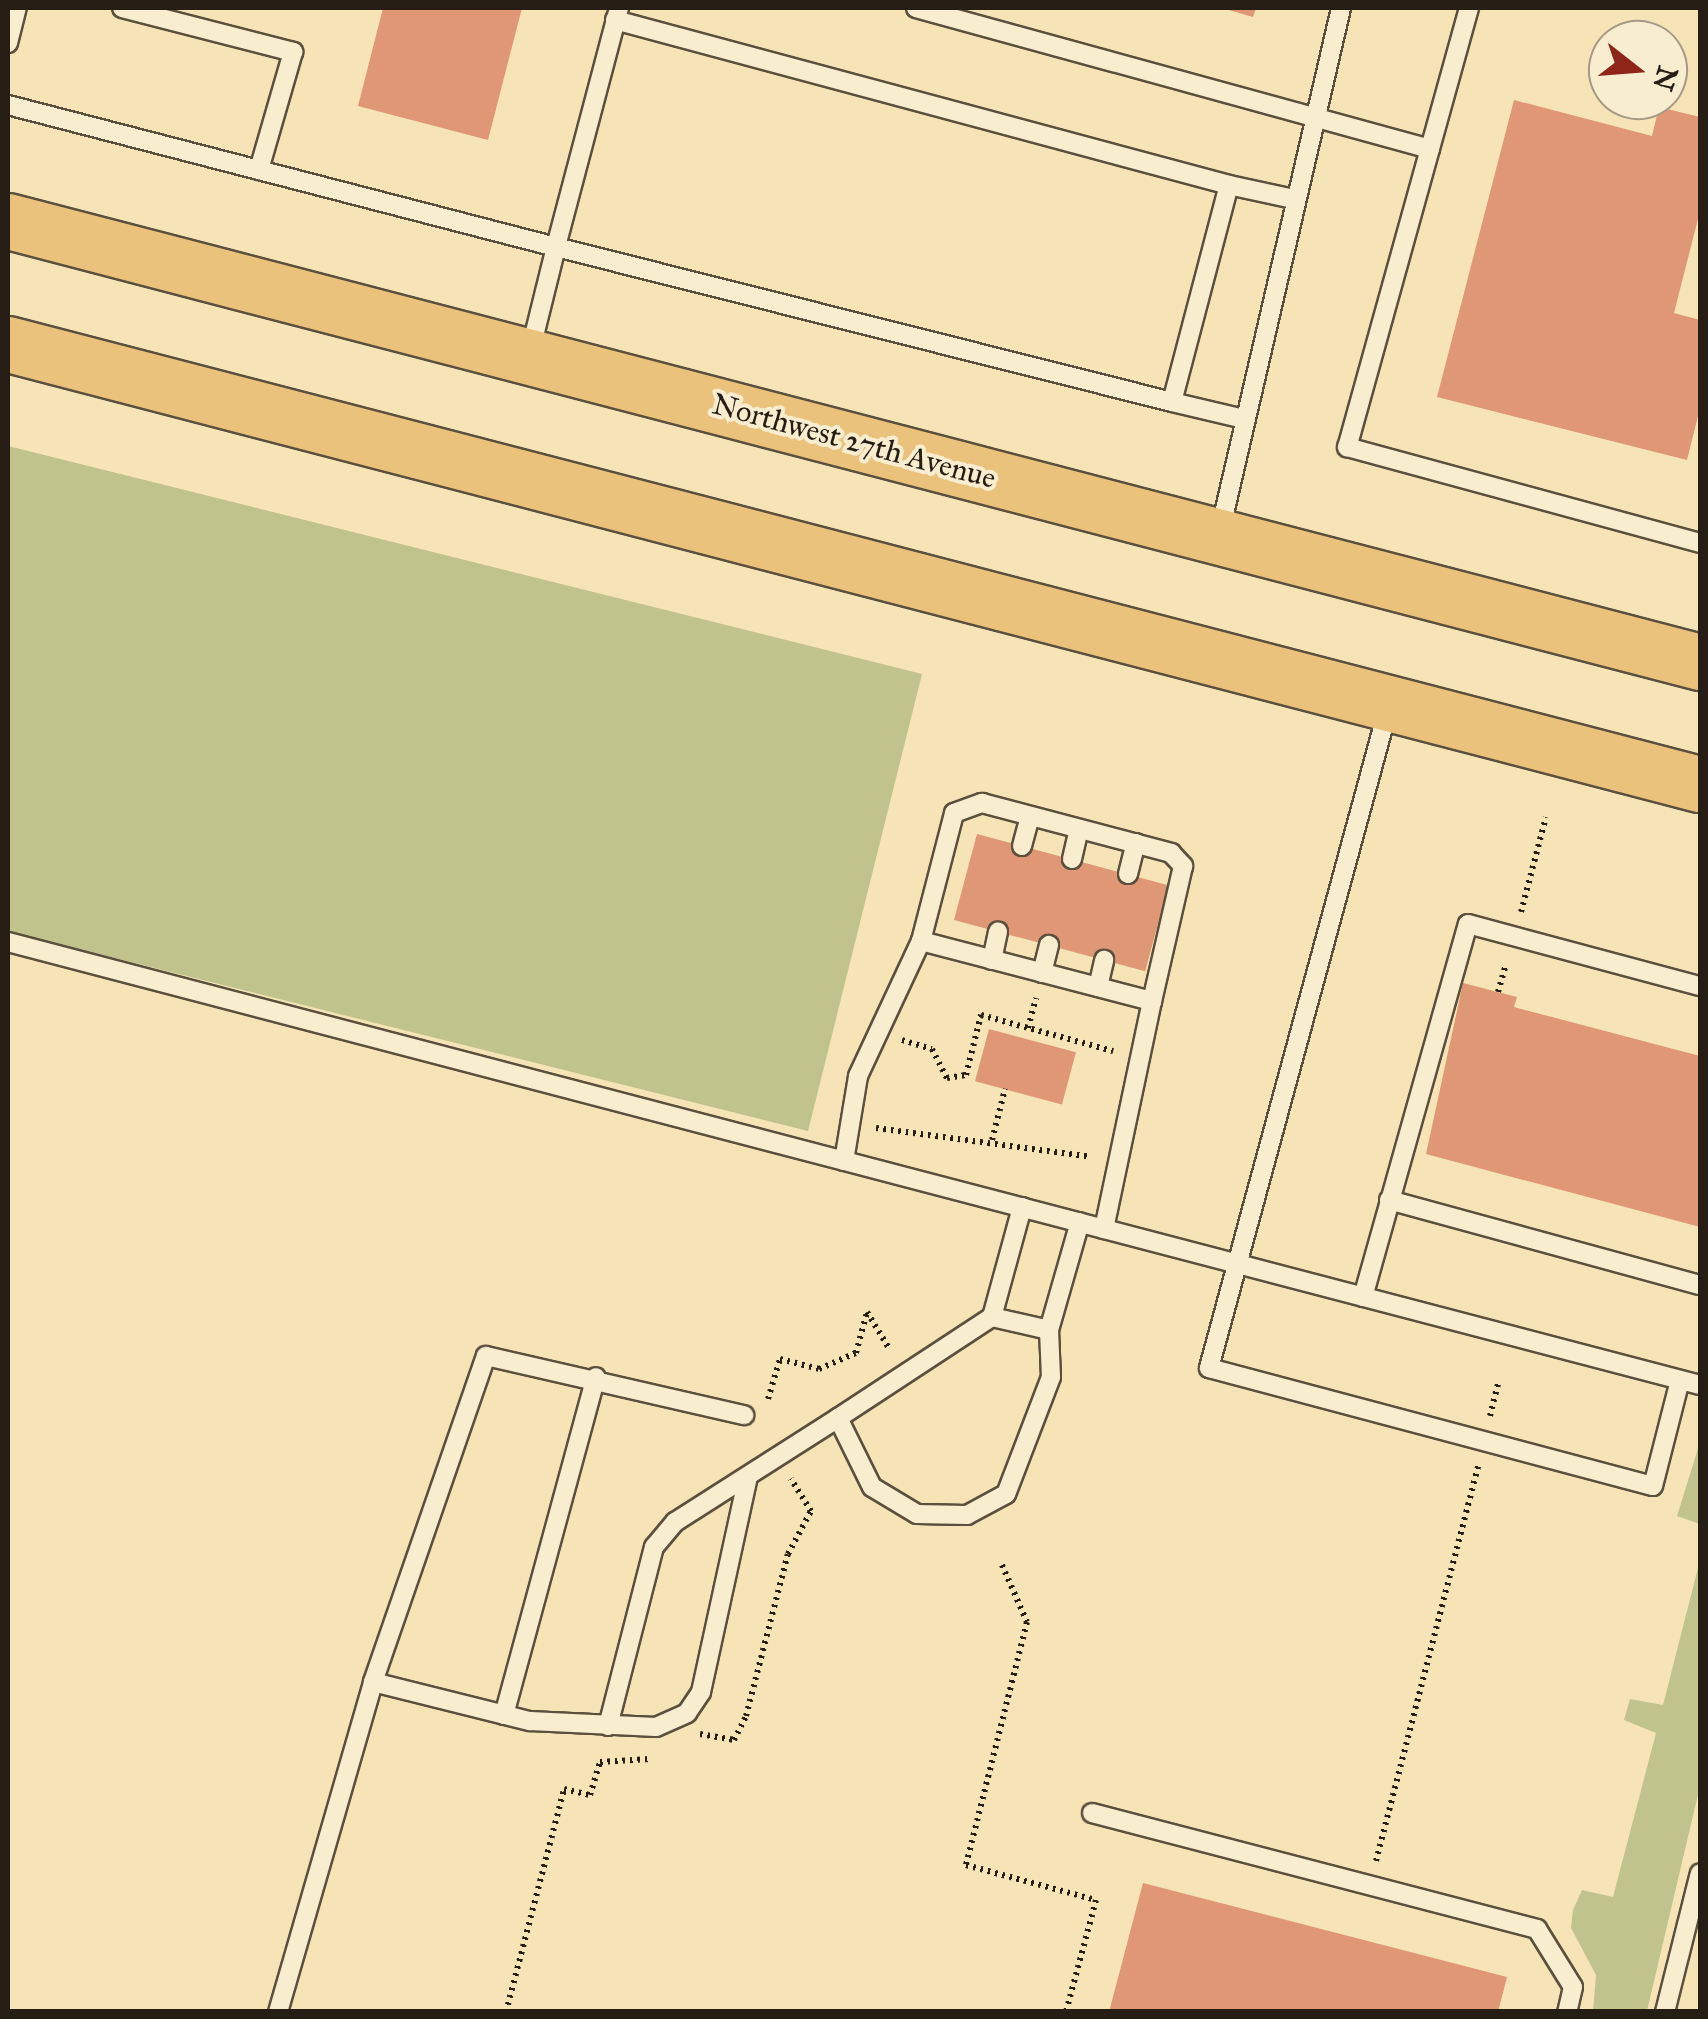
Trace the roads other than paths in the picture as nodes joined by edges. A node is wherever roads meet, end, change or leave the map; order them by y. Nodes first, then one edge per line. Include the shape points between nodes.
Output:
1 (18, 8) edge
2 (122, 8) edge
3 (916, 8) edge
4 (1342, 8) edge
5 (1469, 8) edge
6 (617, 14) edge
7 (8, 43) edge
8 (8, 105) edge
9 (1313, 114) junction
10 (1430, 149) junction
11 (259, 170) junction
12 (1229, 185) junction
13 (1294, 200) junction
14 (8, 221) edge
15 (556, 248) junction
16 (8, 344) edge
17 (529, 357) junction
18 (1172, 402) junction
19 (1244, 419) junction
20 (1218, 536) junction
21 (1700, 542) edge
22 (1700, 662) edge
23 (1390, 704) junction
24 (1700, 784) edge
25 (1030, 816) junction
26 (1080, 829) junction
27 (1136, 844) junction
28 (1022, 846) dead end
29 (1072, 859) dead end
30 (1128, 874) dead end
31 (998, 932) dead end
32 (921, 941) junction
33 (8, 942) edge
34 (1049, 946) dead end
35 (992, 960) junction
36 (1104, 960) dead end
37 (1042, 973) junction
38 (1700, 986) edge
39 (1098, 987) junction
40 (1152, 1001) junction
41 (844, 1161) junction
42 (1390, 1200) junction
43 (1022, 1207) junction
44 (1080, 1222) junction
45 (1104, 1229) junction
46 (1238, 1264) junction
47 (1700, 1284) edge
48 (1363, 1296) junction
49 (992, 1317) junction
50 (1049, 1330) junction
51 (596, 1377) junction
52 (1680, 1380) junction
53 (1700, 1385) edge
54 (744, 1416) dead end
55 (838, 1418) junction
56 (748, 1477) junction
57 (373, 1682) junction
58 (504, 1715) junction
59 (608, 1726) junction
60 (1092, 1814) dead end
61 (1700, 1874) edge
62 (278, 2012) edge
63 (1567, 2012) edge
64 (1665, 2012) edge

1 - 7 lane
2 - 11 lane via 293,52
3 - 9 lane
4 - 9 lane
5 - 10 lane
6 - 12 lane
6 - 15 lane
8 - 11 lane
9 - 10 lane
9 - 13 lane
10 - 21 lane via 1348,447
11 - 15 lane
12 - 13 lane
12 - 18 lane
13 - 19 lane
14 - 17 main road, Northwest 27th Avenue
15 - 17 lane
15 - 18 lane
16 - 23 main road
17 - 20 main road, Northwest 27th Avenue
18 - 19 lane
19 - 20 lane
20 - 22 main road, Northwest 27th Avenue
23 - 24 main road
23 - 46 lane
25 - 26 lane
25 - 28 lane
25 - 32 lane via 969,800 954,813
26 - 27 lane
26 - 29 lane
27 - 30 lane
27 - 40 lane via 1171,853 1186,876
31 - 35 lane
32 - 35 lane
32 - 41 lane via 878,1033
33 - 41 lane
34 - 37 lane
35 - 37 lane
36 - 39 lane
37 - 39 lane
38 - 42 lane via 1468,924
39 - 40 lane
40 - 45 lane
41 - 43 lane
42 - 47 lane
42 - 48 lane
43 - 44 lane
43 - 49 lane
44 - 45 lane
44 - 50 lane
45 - 46 lane
46 - 48 lane
46 - 52 lane via 1209,1368 1484,1442 1654,1486
48 - 52 lane
49 - 50 lane
49 - 55 lane
50 - 55 lane via 1051,1377 1006,1494 966,1515 917,1514 872,1487
51 - 54 lane
51 - 57 lane via 486,1356
51 - 58 lane
52 - 53 lane
55 - 56 lane
56 - 59 lane via 675,1522 654,1546
56 - 59 lane via 701,1692 687,1712 656,1727
57 - 58 lane
57 - 62 lane
58 - 59 lane
60 - 63 lane via 1537,1929 1573,1987
61 - 64 lane

